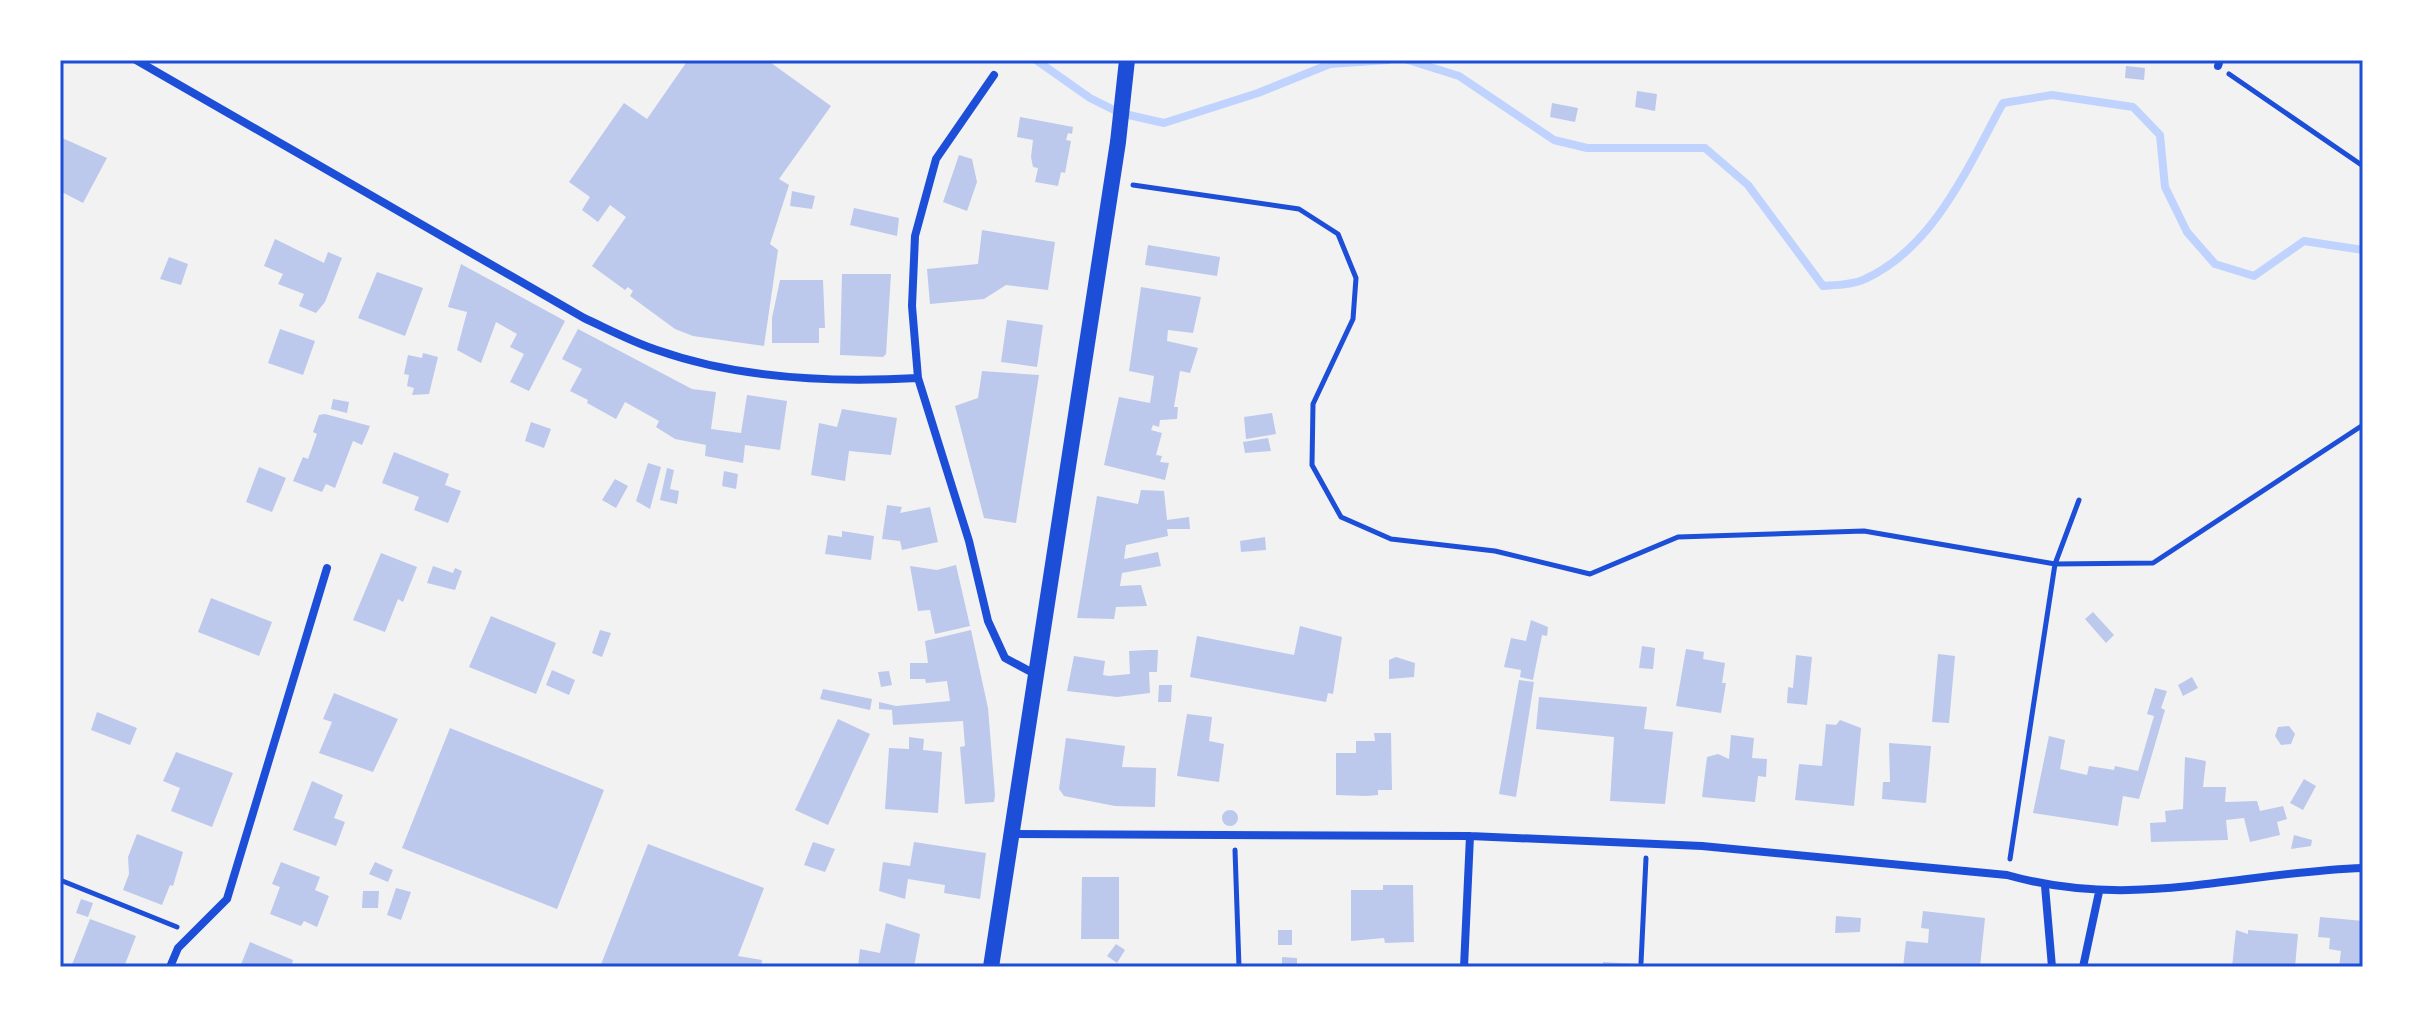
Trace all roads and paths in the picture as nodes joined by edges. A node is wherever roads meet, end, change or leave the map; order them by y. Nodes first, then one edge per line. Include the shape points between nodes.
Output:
1 (136, 60) edge
2 (2219, 63) edge
3 (1126, 64) edge
4 (994, 75) dead end
5 (2363, 166) edge
6 (1112, 182) junction
7 (918, 378) junction
8 (2363, 425) edge
9 (2079, 500) dead end
10 (2055, 564) junction
11 (327, 568) dead end
12 (1036, 674) junction
13 (1012, 834) junction
14 (1470, 836) junction
15 (1234, 837) junction
16 (1647, 845) junction
17 (2363, 868) edge
18 (2007, 875) junction
19 (60, 880) edge
20 (2045, 886) junction
21 (2099, 892) junction
22 (193, 934) junction
23 (1641, 963) dead end
24 (170, 967) edge
25 (991, 967) edge
26 (1239, 967) edge
27 (1464, 967) edge
28 (2052, 967) edge
29 (2083, 967) edge

1 - 7 street via 584,318 657,350 713,365 845,382
2 - 5 path
3 - 6 main road
4 - 7 street via 936,159 915,236 912,306
6 - 10 path via 1299,209 1338,234 1356,278 1353,319 1313,404 1312,465 1341,517 1391,539 1495,551 1590,574 1678,537 1864,531
6 - 12 main road
7 - 12 street via 988,621 1005,658
8 - 10 path via 2153,563
9 - 10 path
10 - 18 path
11 - 22 street via 227,899
12 - 13 main road
13 - 15 street
13 - 25 main road
14 - 15 street
14 - 16 street
14 - 27 street
15 - 26 path
16 - 18 street
16 - 23 path
17 - 21 street via 2144,892
18 - 20 street
19 - 22 path
20 - 21 street
20 - 28 street
21 - 29 street
22 - 24 street via 178,948

